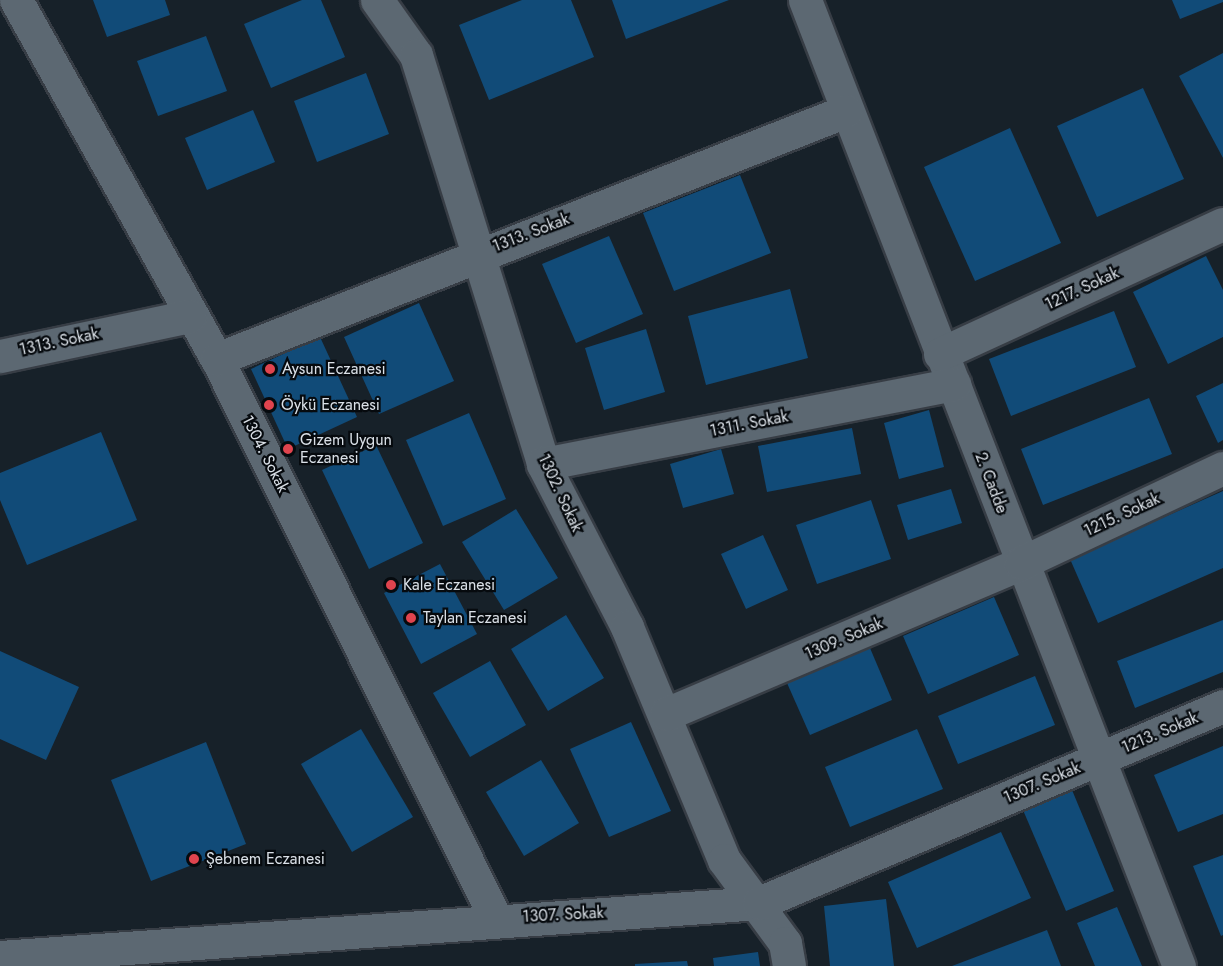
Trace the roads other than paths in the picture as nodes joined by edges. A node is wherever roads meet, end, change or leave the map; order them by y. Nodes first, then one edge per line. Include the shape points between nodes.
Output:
1 (16, 0) edge
2 (377, 0) edge
3 (805, 0) edge
4 (846, 111) junction
5 (1223, 224) edge
6 (480, 253) junction
7 (190, 316) junction
8 (940, 354) junction
9 (0, 356) edge
10 (217, 359) junction
11 (954, 384) junction
12 (543, 464) junction
13 (1223, 468) edge
14 (1022, 563) junction
15 (1223, 706) edge
16 (666, 714) junction
17 (1097, 760) junction
18 (759, 903) junction
19 (496, 919) junction
20 (4, 960) edge
21 (789, 966) edge
22 (1179, 966) edge

1 - 7 street, 1304. Sokak
2 - 6 street, 1302. Sokak via 416,55
3 - 4 street, 2. Cadde
4 - 6 street, 1313. Sokak
4 - 8 street, 2. Cadde
5 - 8 street, 1217. Sokak
6 - 10 street, 1313. Sokak
6 - 12 street, 1302. Sokak
7 - 9 street, 1313. Sokak
7 - 10 street, 1304. Sokak
8 - 11 street, 2. Cadde
10 - 19 street, 1304. Sokak
11 - 12 street, 1311. Sokak
11 - 14 street, 2. Cadde
12 - 16 street, 1302. Sokak
13 - 14 street, 1215. Sokak
14 - 16 street, 1309. Sokak
14 - 17 street, 2. Cadde
15 - 17 street, 1213. Sokak
16 - 18 street, 1302. Sokak via 724,860
17 - 18 street, 1307. Sokak
17 - 22 street, 2. Cadde
18 - 19 street, 1307. Sokak
18 - 21 street, 1302. Sokak via 785,943
19 - 20 street, 1307. Sokak

